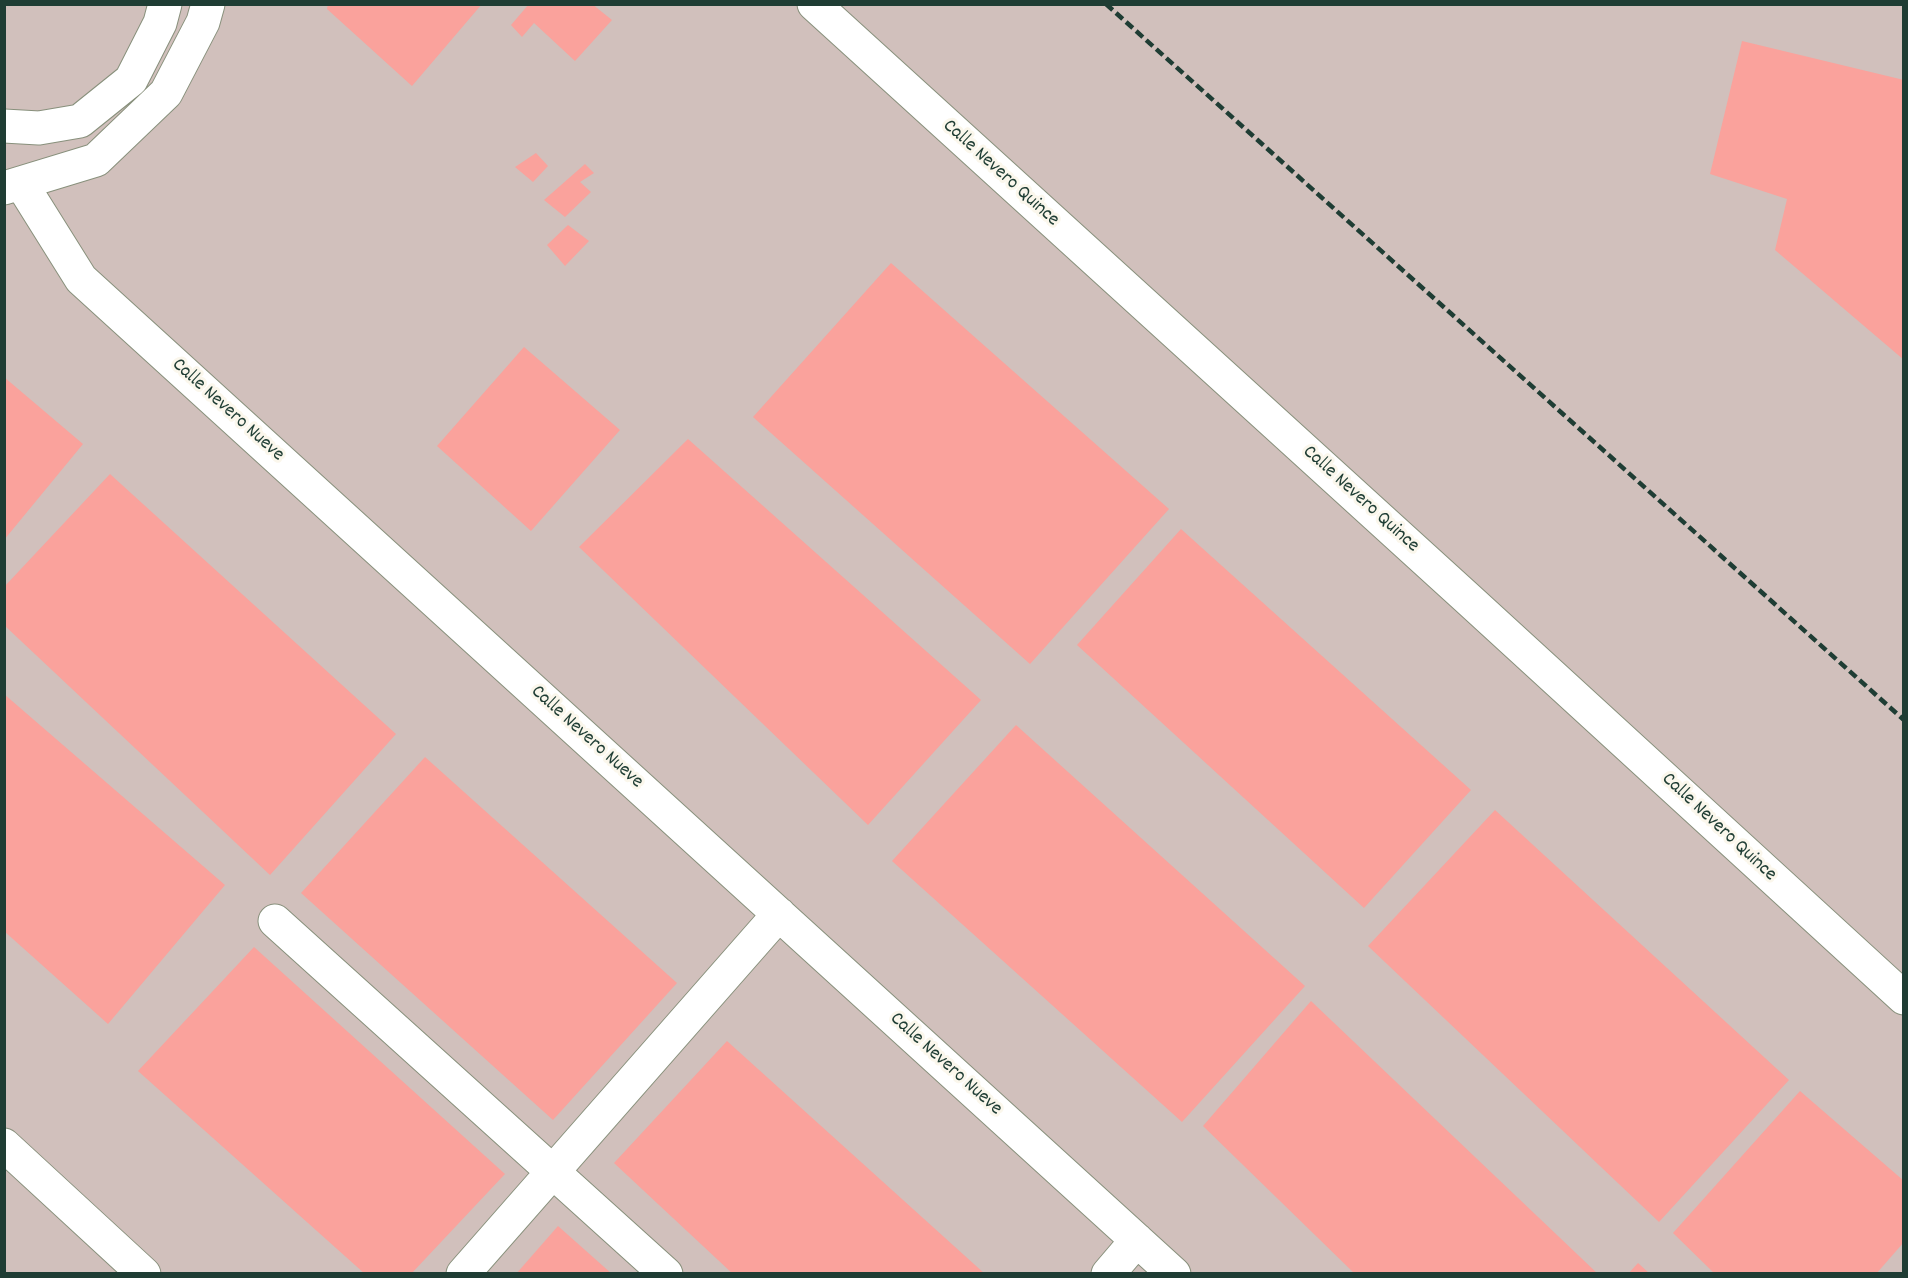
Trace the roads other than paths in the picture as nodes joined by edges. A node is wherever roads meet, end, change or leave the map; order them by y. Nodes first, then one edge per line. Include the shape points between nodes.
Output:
1 (165, 4) edge
2 (208, 4) edge
3 (814, 4) edge
4 (4, 126) edge
5 (13, 186) edge
6 (779, 914) junction
7 (275, 921) dead end
8 (1904, 998) edge
9 (4, 1145) edge
10 (552, 1172) junction
11 (1137, 1240) junction
12 (144, 1274) edge
13 (463, 1274) edge
14 (666, 1274) edge
15 (1108, 1274) edge
16 (1174, 1274) edge

1 - 4 street via 160,23 131,80 80,121 39,128
2 - 5 street via 203,22 166,93 96,160
3 - 8 street, Calle Nevero Quince
5 - 6 street, Calle Nevero Nueve via 81,279
6 - 10 street
6 - 11 street, Calle Nevero Nueve
7 - 10 street
9 - 12 street
10 - 13 street
10 - 14 street
11 - 15 street
11 - 16 street, Calle Nevero Nueve

